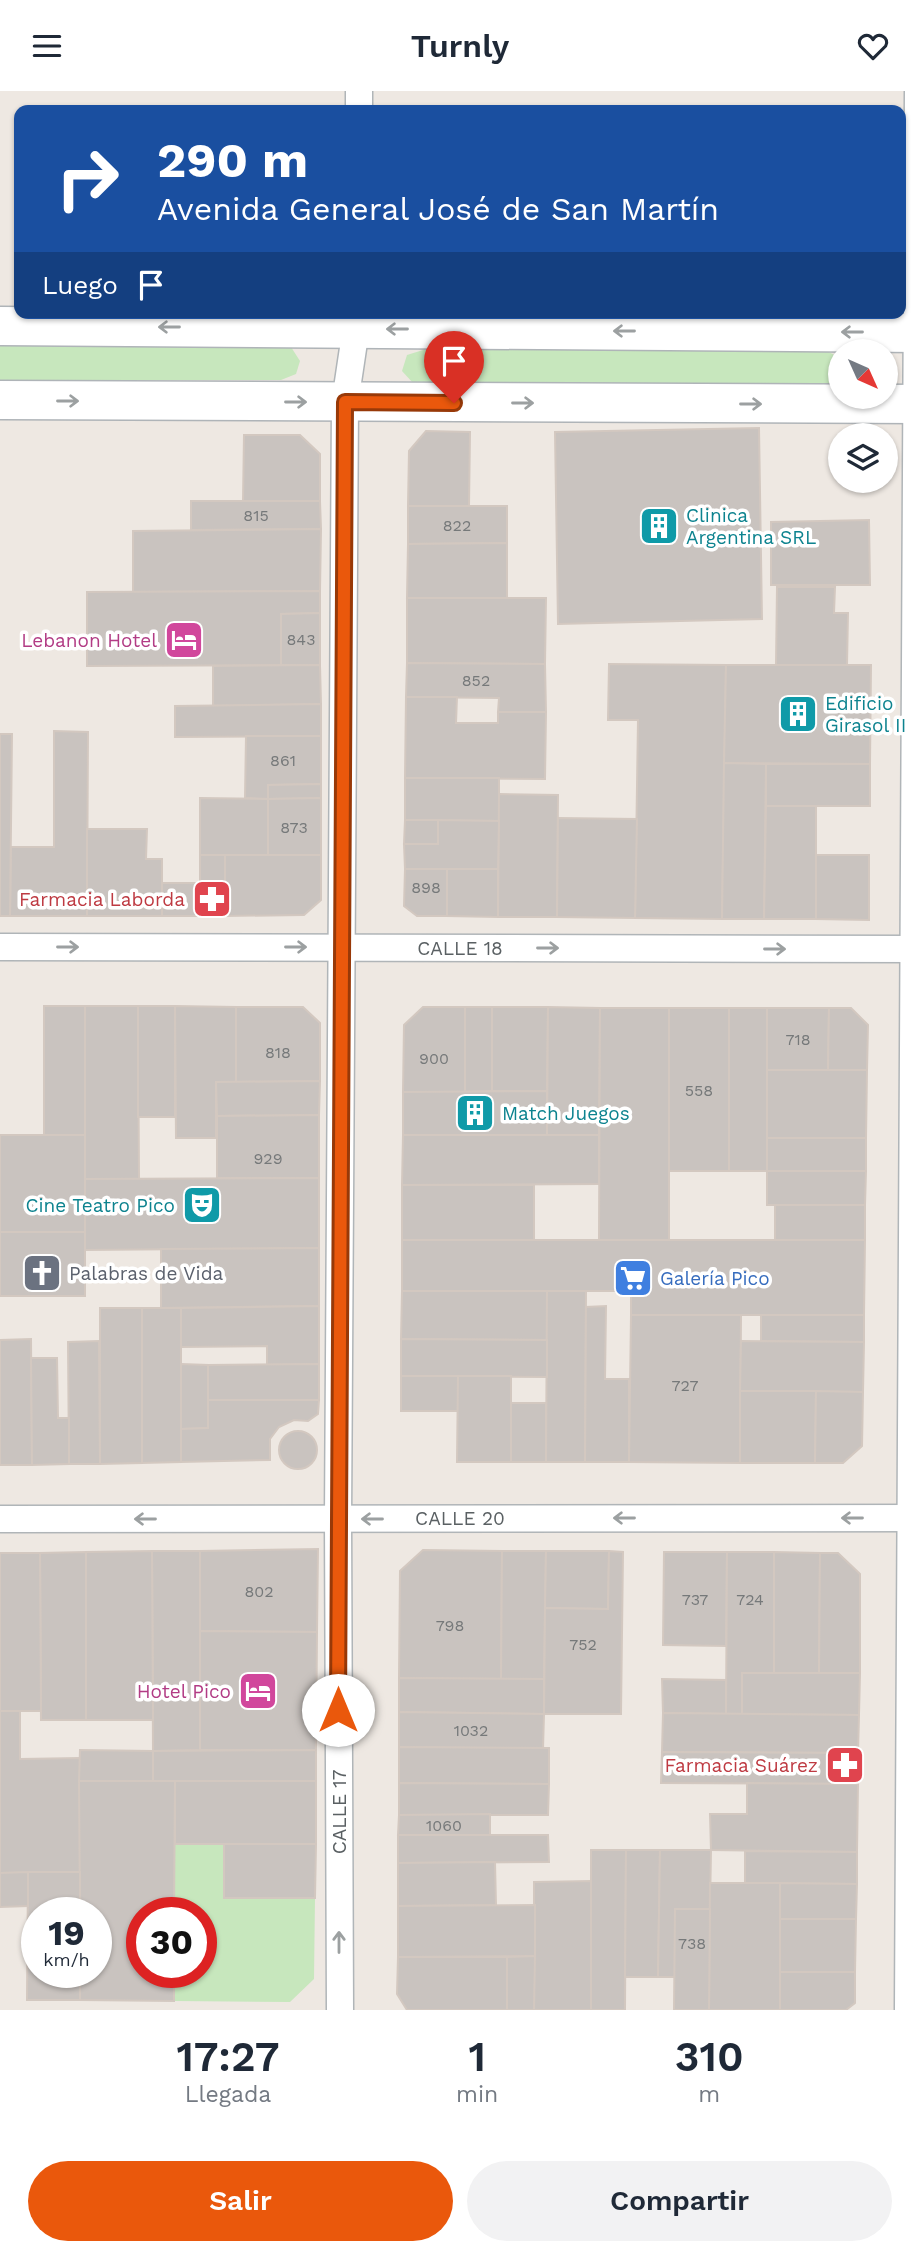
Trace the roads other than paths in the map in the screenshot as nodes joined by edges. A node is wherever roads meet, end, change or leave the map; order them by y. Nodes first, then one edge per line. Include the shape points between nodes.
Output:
1 (918, 91) edge
2 (358, 321) edge
3 (0, 326) edge
4 (919, 333) edge
5 (0, 400) edge
6 (345, 402) junction
7 (919, 404) edge
8 (0, 947) edge
9 (344, 947) junction
10 (917, 949) edge
11 (338, 1518) junction
12 (916, 1518) edge
13 (0, 1519) edge
14 (340, 2010) edge
15 (908, 2010) edge

1 - 4 street
2 -> 3 main road
4 -> 2 main road
2 - 6 street, CALLE 17
4 - 7 street
5 -> 6 main road
6 -> 7 main road
6 - 9 street, CALLE 17
7 - 10 street
8 -> 9 street, CALLE 18
9 -> 10 street, CALLE 18
9 - 11 street, CALLE 17
10 - 12 street
12 -> 11 street, CALLE 20
11 -> 13 street, CALLE 20
14 -> 11 street, CALLE 17
12 - 15 street

